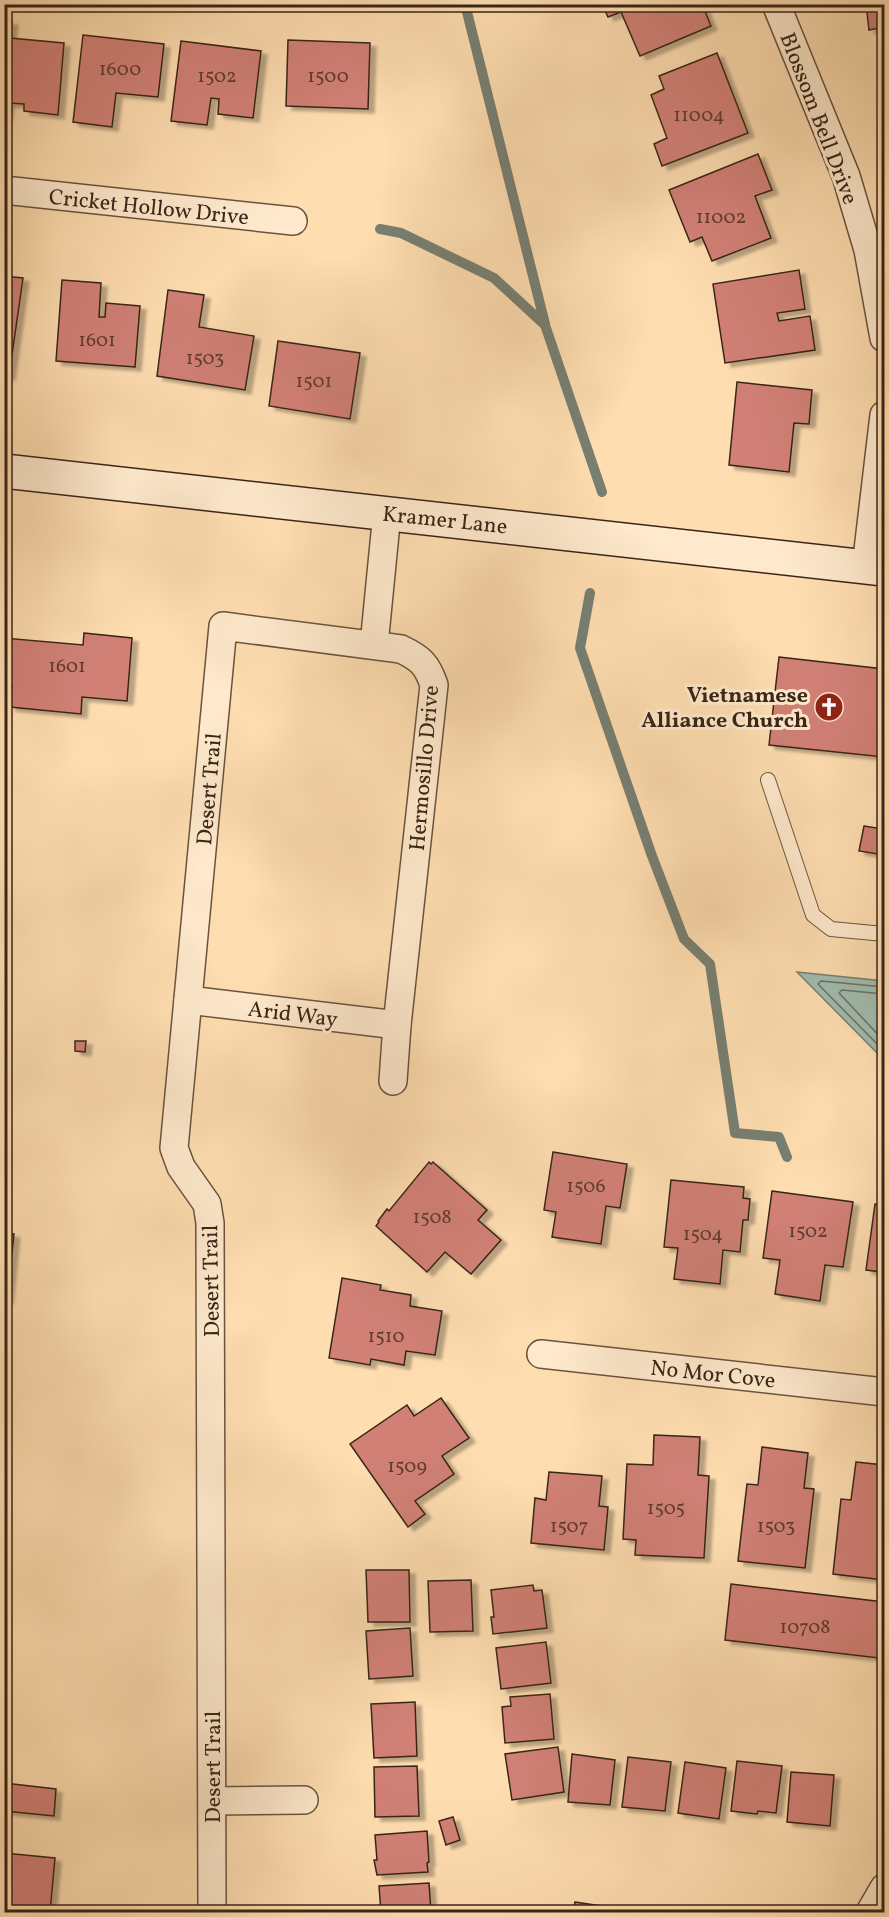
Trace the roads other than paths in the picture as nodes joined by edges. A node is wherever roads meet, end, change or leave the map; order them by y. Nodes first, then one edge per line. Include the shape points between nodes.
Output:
1 (776, 4) edge
2 (4, 190) edge
3 (293, 221) dead end
4 (884, 329) edge
5 (885, 338) edge
6 (885, 415) edge
7 (4, 471) edge
8 (387, 513) junction
9 (875, 568) edge
10 (224, 626) joint
11 (374, 645) junction
12 (768, 780) dead end
13 (885, 934) edge
14 (188, 1000) junction
15 (397, 1025) junction
16 (393, 1081) dead end
17 (541, 1354) dead end
18 (885, 1392) edge
19 (304, 1800) dead end
20 (212, 1801) junction
21 (885, 1888) edge
22 (212, 1912) edge
23 (870, 1912) edge

1 - 4 street, Blossom Bell Drive via 846,176 868,250
2 - 3 street, Cricket Hollow Drive
4 - 5 street, Blossom Bell Drive
6 - 9 street
7 - 8 street, Kramer Lane
8 - 9 street, Kramer Lane
8 - 11 street
10 - 11 street, Hermosillo Drive
10 - 14 street, Desert Trail
11 - 15 street, Hermosillo Drive via 401,648 415,656 429,669 434,685
12 - 13 lane via 813,915 831,929
14 - 15 street, Arid Way
14 - 20 street, Desert Trail via 174,1148 181,1167 207,1204 210,1223
15 - 16 street, Hermosillo Drive
17 - 18 street, No Mor Cove
19 - 20 street
20 - 22 street, Desert Trail
21 - 23 street

